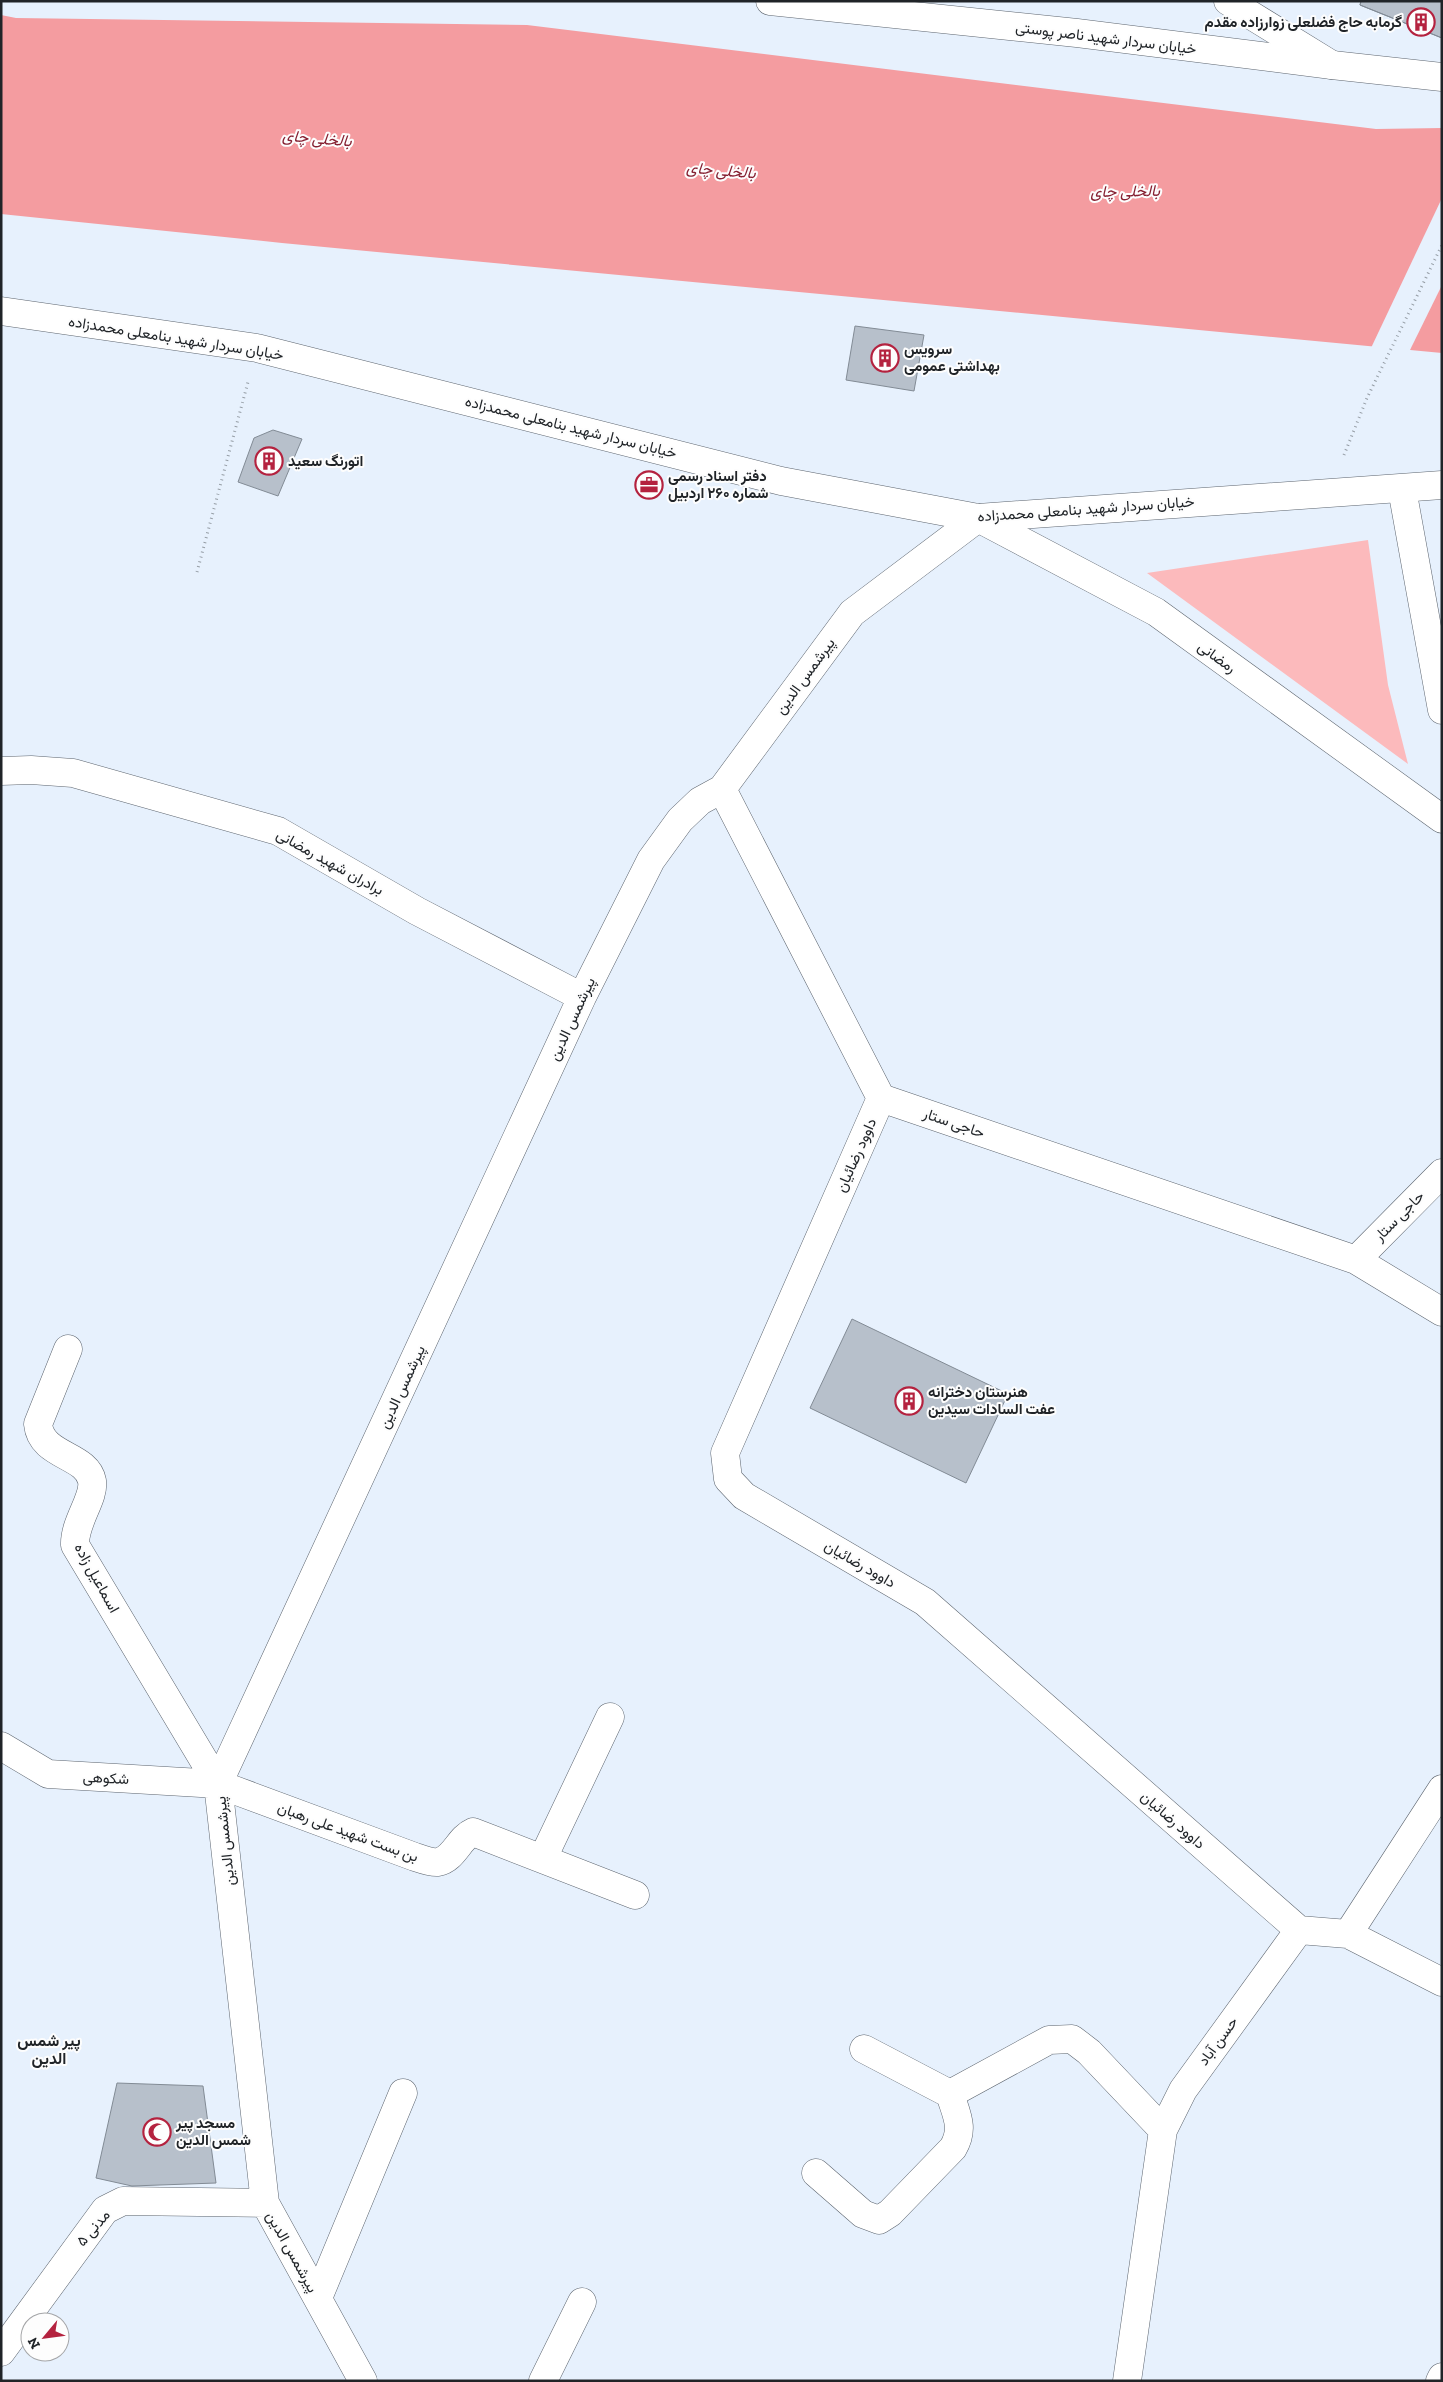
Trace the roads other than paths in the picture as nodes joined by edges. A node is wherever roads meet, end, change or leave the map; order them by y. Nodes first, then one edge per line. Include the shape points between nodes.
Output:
1 (770, 1) edge
2 (1228, 1) edge
3 (1332, 65) junction
4 (1442, 76) edge
5 (1, 311) edge
6 (1442, 485) edge
7 (1402, 488) junction
8 (978, 518) junction
9 (1442, 710) edge
10 (1, 771) edge
11 (722, 790) junction
12 (1442, 820) edge
13 (582, 997) junction
14 (881, 1098) junction
15 (1442, 1173) edge
16 (1356, 1260) junction
17 (1442, 1312) edge
18 (68, 1349) dead end
19 (610, 1717) dead end
20 (1, 1746) edge
21 (218, 1784) junction
22 (1442, 1789) edge
23 (543, 1858) junction
24 (636, 1895) dead end
25 (1299, 1930) junction
26 (1348, 1934) junction
27 (1442, 1982) edge
28 (864, 2049) dead end
29 (403, 2093) dead end
30 (950, 2094) junction
31 (1163, 2130) junction
32 (816, 2174) dead end
33 (266, 2203) junction
34 (318, 2298) junction
35 (582, 2302) dead end
36 (1, 2352) edge
37 (1442, 2377) edge
38 (363, 2381) edge
39 (543, 2381) edge
40 (1128, 2381) edge
41 (1440, 2381) edge

1 - 3 street, خیابان سردار شهید ناصر پوستی via 1077,33
2 - 3 street
3 - 4 street, خیابان سردار شهید ناصر پوستی
5 - 8 street, خیابان سردار شهید بنامعلی محمدزاده via 258,348 781,481
6 - 7 street, خیابان سردار شهید بنامعلی محمدزاده
7 - 8 street, خیابان سردار شهید بنامعلی محمدزاده
7 - 9 street
8 - 11 street, پیرشمس الدین via 852,613
8 - 12 street, رمضانی via 1156,612
10 - 13 street, برادران شهید رمضانی via 73,773 278,831 417,911
11 - 13 street, پیرشمس الدین via 700,801 680,820 651,860
11 - 14 street
13 - 21 street, پیرشمس الدین
14 - 16 street, حاجی ستار
14 - 25 street, داوود رضائیان via 725,1453 728,1479 744,1496 925,1602
15 - 16 street, حاجی ستار
16 - 17 street, حاجی ستار
18 - 21 street, اسماعیل زاده via 38,1424 44,1442 86,1470 92,1481 74,1532 75,1545
19 - 23 street
20 - 21 street, شکوهی via 48,1774
21 - 23 street, بن بست شهید علی رهبان via 415,1857 438,1862 449,1856 465,1836 473,1832
21 - 33 street, پیرشمس الدین
22 - 26 street
23 - 24 street, بن بست شهید علی رهبان
25 - 26 street
25 - 31 street, حسن آباد via 1183,2090
26 - 27 street
28 - 30 street
29 - 34 street
30 - 31 street via 1050,2040 1072,2039 1089,2052
30 - 32 street via 960,2127 954,2148 890,2213 878,2220 863,2214
31 - 40 street, حسن آباد
33 - 34 street, پیرشمس الدین
33 - 36 street, مدنی ۵ via 122,2201 105,2210
34 - 38 street, پیرشمس الدین
35 - 39 street
37 - 41 street

